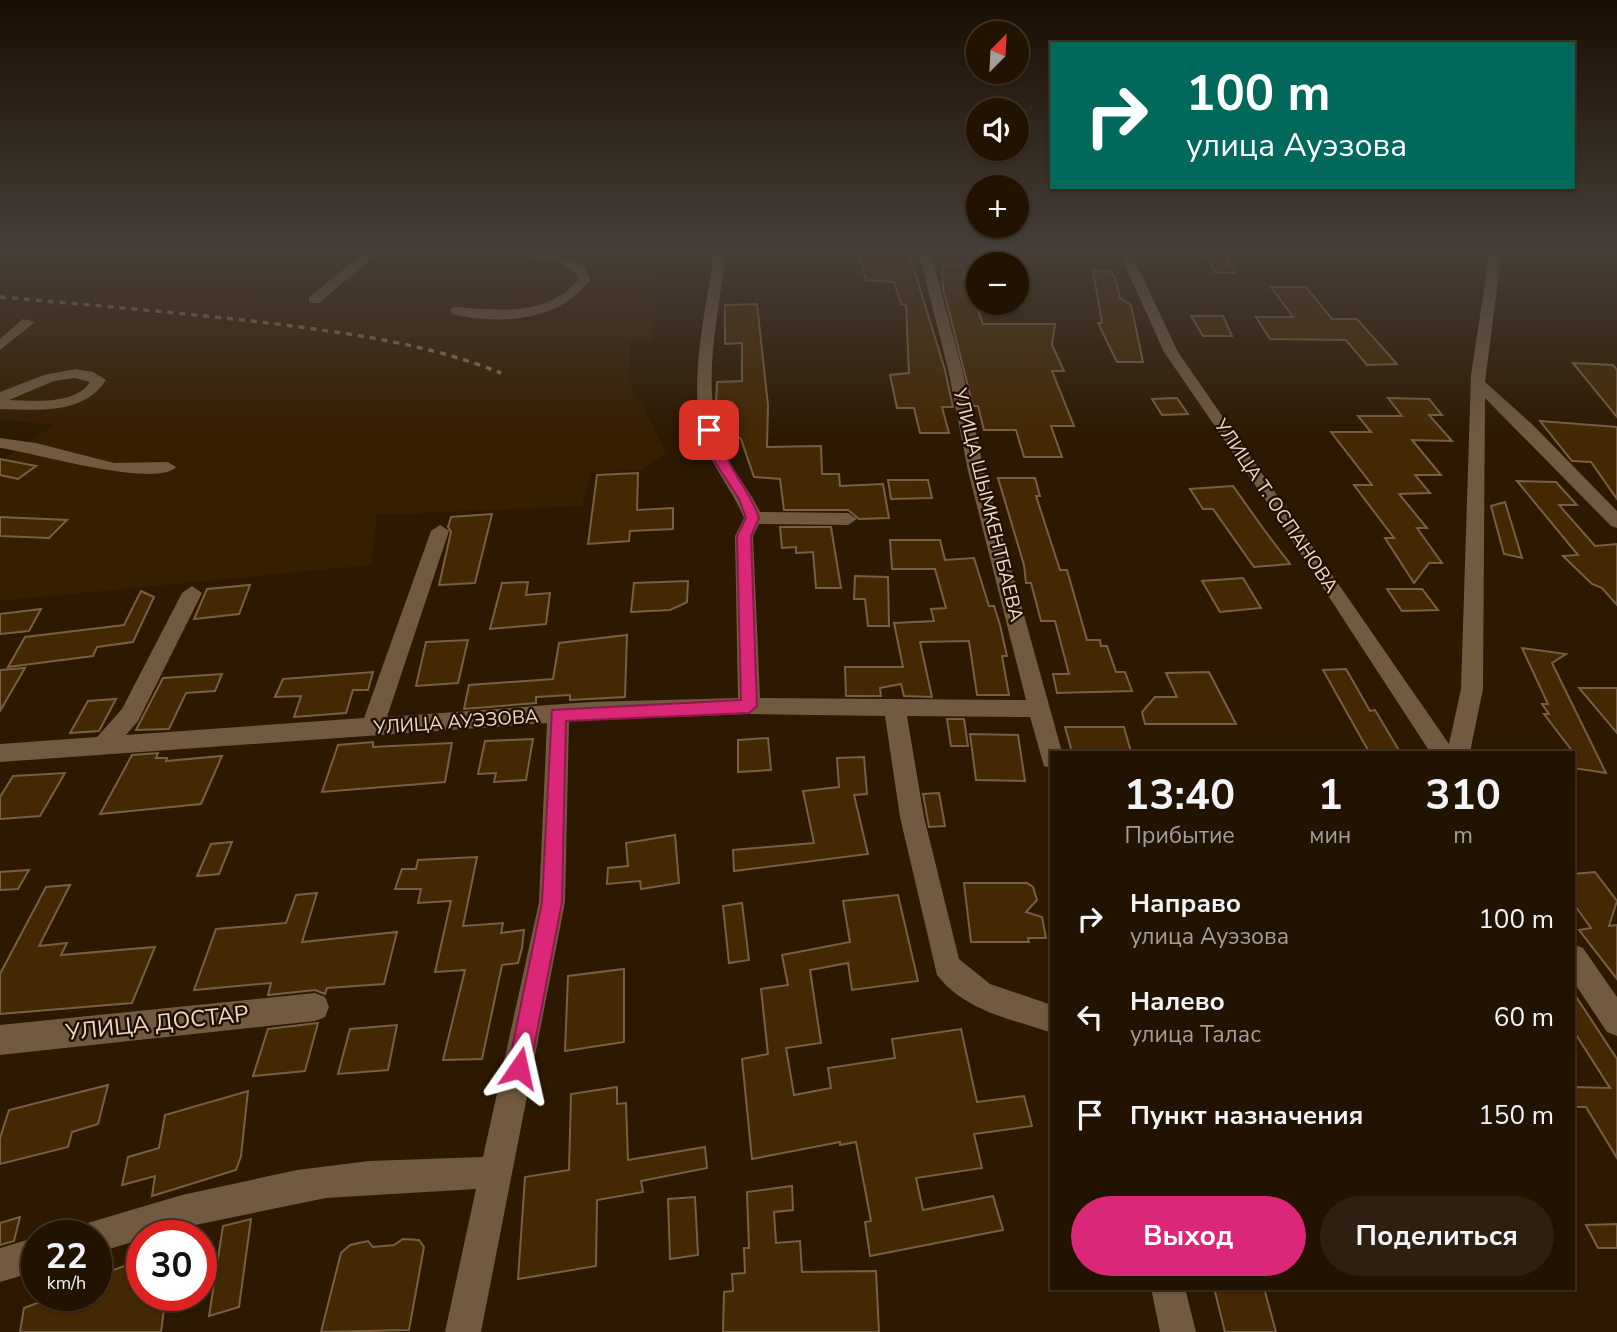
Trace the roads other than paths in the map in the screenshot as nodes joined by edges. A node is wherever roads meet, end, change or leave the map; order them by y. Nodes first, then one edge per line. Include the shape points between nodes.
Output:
1 (713, 312) edge
2 (941, 312) edge
3 (1153, 312) edge
4 (1487, 312) edge
5 (28, 322) dead end
6 (0, 346) edge
7 (1480, 385) junction
8 (0, 397) edge
9 (0, 404) edge
10 (0, 443) edge
11 (168, 467) dead end
12 (752, 518) junction
13 (848, 519) dead end
14 (1617, 522) edge
15 (440, 531) dead end
16 (192, 593) dead end
17 (749, 706) junction
18 (894, 706) junction
19 (1039, 709) junction
20 (558, 715) junction
21 (372, 727) junction
22 (104, 744) junction
23 (1050, 751) edge
24 (1441, 751) edge
25 (1459, 751) edge
26 (0, 752) edge
27 (1575, 960) edge
28 (315, 1007) dead end
29 (1050, 1018) edge
30 (1617, 1022) edge
31 (0, 1040) edge
32 (498, 1173) junction
33 (112, 1231) edge
34 (21, 1259) edge
35 (0, 1265) edge
36 (1168, 1290) edge
37 (463, 1332) edge
38 (1178, 1332) edge

1 - 12 street via 708,362 709,430
2 - 19 street, УЛИЦА ШЫМКЕНТБАЕВА via 976,471
3 - 24 street, УЛИЦА Т. ОСПАНОВА via 1171,352
4 - 7 street
5 - 6 street
7 - 14 street
7 - 25 street via 1472,689
8 - 9 street via 59,375 80,373 99,380 91,391 57,404
10 - 11 street via 114,468
12 - 13 street
12 - 17 street via 744,536
15 - 21 street
16 - 22 street via 130,715
17 - 18 street, УЛИЦА АУЭЗОВА
17 - 20 street, УЛИЦА АУЭЗОВА
18 - 19 street, УЛИЦА АУЭЗОВА
18 - 29 street via 912,817 947,966 955,979 970,989
19 - 23 street, УЛИЦА ШЫМКЕНТБАЕВА
20 - 21 street, УЛИЦА АУЭЗОВА
20 - 32 street via 552,902
21 - 22 street, УЛИЦА АУЭЗОВА
22 - 26 street, УЛИЦА АУЭЗОВА
27 - 30 street
28 - 31 street, УЛИЦА ДОСТАР
32 - 33 street via 328,1182 211,1203
32 - 37 street
34 - 35 street
36 - 38 street

